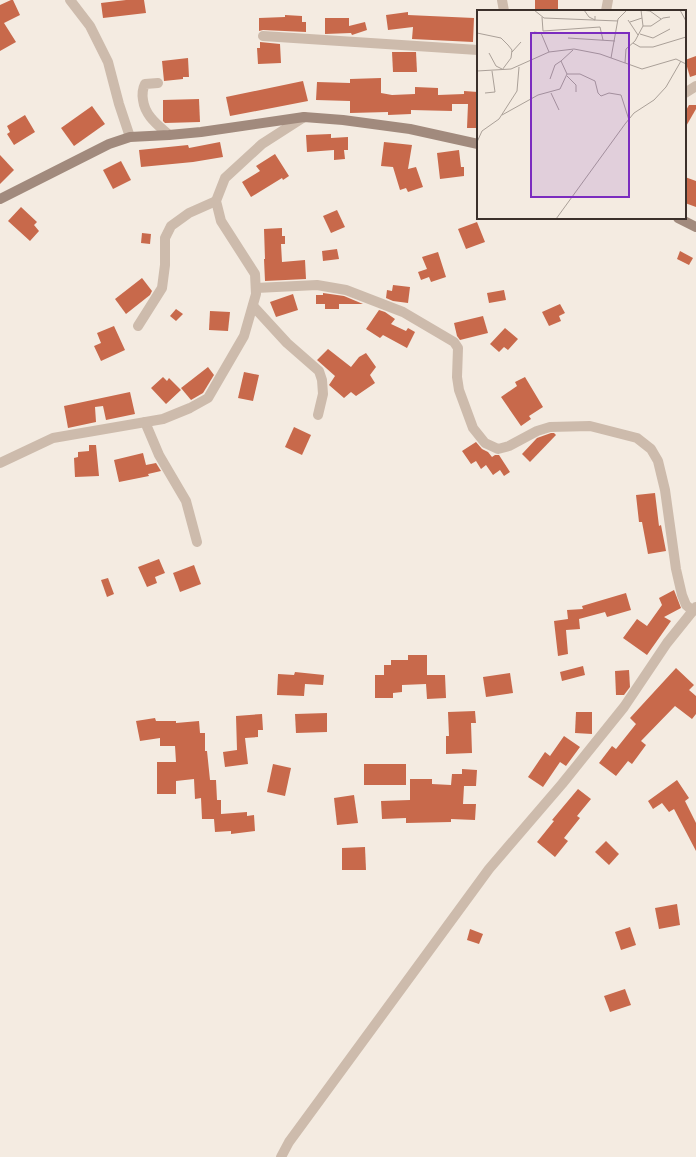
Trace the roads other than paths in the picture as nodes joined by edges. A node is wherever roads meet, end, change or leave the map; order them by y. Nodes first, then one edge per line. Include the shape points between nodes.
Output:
1 (70, 0) edge
2 (502, 0) edge
3 (608, 0) edge
4 (504, 10) edge
5 (606, 10) edge
6 (263, 36) dead end
7 (477, 50) edge
8 (158, 83) dead end
9 (696, 86) edge
10 (686, 92) edge
11 (304, 117) junction
12 (170, 135) junction
13 (130, 137) junction
14 (477, 144) edge
15 (0, 199) edge
16 (216, 201) junction
17 (680, 219) edge
18 (696, 226) edge
19 (256, 288) junction
20 (253, 306) junction
21 (138, 326) dead end
22 (318, 414) dead end
23 (145, 422) junction
24 (0, 463) edge
25 (197, 542) dead end
26 (694, 609) edge
27 (281, 1157) edge

1 - 13 street via 90,26 108,62
2 - 4 street
3 - 5 street
6 - 7 street
8 - 12 street via 145,84 142,89 143,107 148,116
9 - 10 street
11 - 12 main road
11 - 14 main road via 410,129
11 - 16 street via 262,144 225,178
12 - 13 main road
13 - 15 main road via 109,144
16 - 19 street via 222,221 255,274
16 - 21 street via 189,213 171,226 166,238 162,288
17 - 18 main road
19 - 20 street
19 - 26 street via 317,285 346,290 403,312 454,342 458,348 456,377 473,428 485,442 498,449 550,427 590,426 637,438 651,449 658,461 678,576 686,605
20 - 22 street via 287,343 319,371 323,394
20 - 23 street via 244,336 208,398 163,419
23 - 24 street via 53,438
23 - 25 street via 159,455 186,501
26 - 27 street via 667,643 619,713 489,868 289,1142

